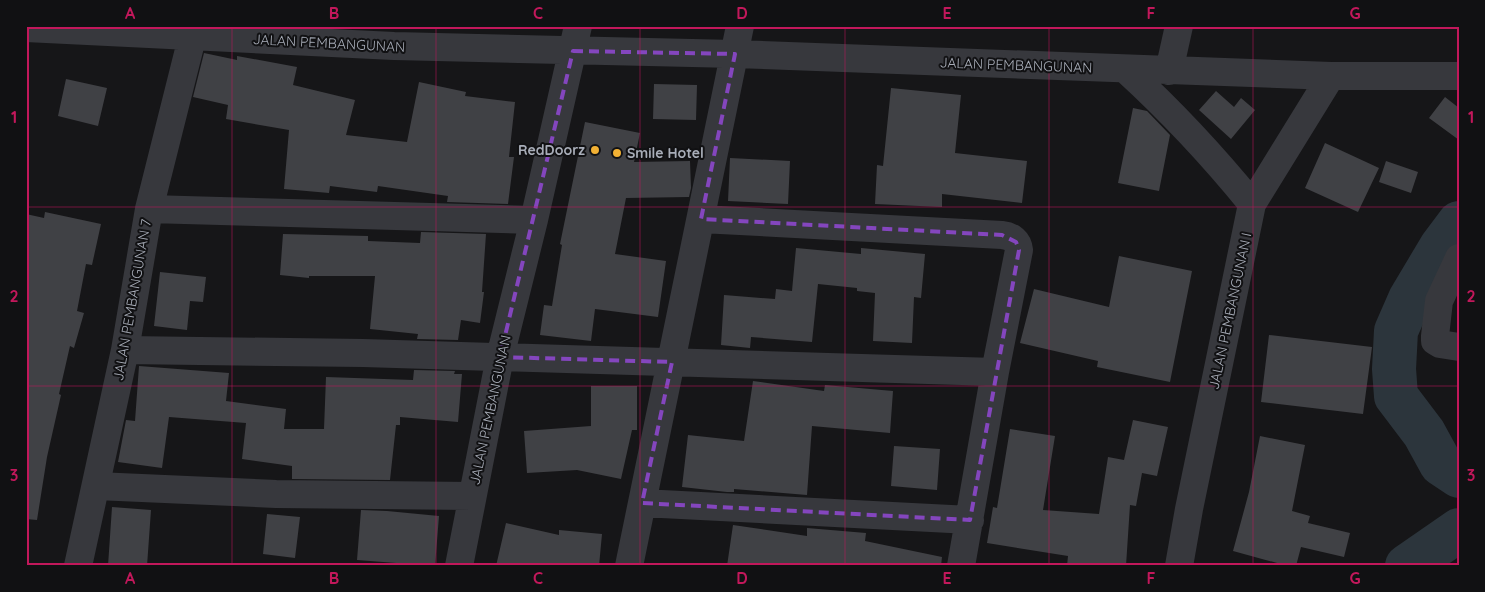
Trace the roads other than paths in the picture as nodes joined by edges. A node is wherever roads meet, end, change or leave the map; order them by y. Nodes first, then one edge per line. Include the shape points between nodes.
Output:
1 (740, 26) edge
2 (1178, 26) edge
3 (32, 28) edge
4 (194, 31) edge
5 (575, 39) edge
6 (735, 54) junction
7 (1125, 69) junction
8 (1168, 71) junction
9 (1331, 76) junction
10 (1459, 76) edge
11 (1252, 204) junction
12 (149, 209) junction
13 (701, 219) junction
14 (534, 220) junction
15 (1459, 258) edge
16 (1449, 345) edge
17 (125, 350) junction
18 (500, 357) junction
19 (672, 362) junction
20 (995, 372) junction
21 (96, 486) junction
22 (472, 496) junction
23 (642, 503) junction
24 (970, 520) junction
25 (78, 566) edge
26 (458, 566) edge
27 (629, 566) edge
28 (961, 566) edge
29 (1179, 566) edge

1 - 6 street
2 - 8 street
3 - 4 street, JALAN PEMBANGUNAN
4 - 5 street, JALAN PEMBANGUNAN via 394,46
4 - 12 street, JALAN PEMBANGUNAN 7
5 - 6 street, JALAN PEMBANGUNAN
5 - 14 street, JALAN PEMBANGUNAN
6 - 7 street, JALAN PEMBANGUNAN
6 - 13 street
7 - 8 street, JALAN PEMBANGUNAN
7 - 11 street via 1190,132
8 - 9 street, JALAN PEMBANGUNAN
9 - 10 street, JALAN PEMBANGUNAN
9 - 11 street, JALAN PEMBANGUNAN I
11 - 29 street, JALAN PEMBANGUNAN I
12 - 14 street
12 - 17 street, JALAN PEMBANGUNAN 7
13 - 19 street
13 - 20 street via 1009,236 1020,250
14 - 18 street, JALAN PEMBANGUNAN
15 - 16 street via 1439,302 1434,338
17 - 18 street
17 - 21 street, JALAN PEMBANGUNAN 7
18 - 19 street
18 - 22 street, JALAN PEMBANGUNAN
19 - 20 street
19 - 23 street
20 - 24 street
21 - 22 street via 276,494
21 - 25 street, JALAN PEMBANGUNAN 7
22 - 26 street, JALAN PEMBANGUNAN
23 - 24 street
23 - 27 street
24 - 28 street

